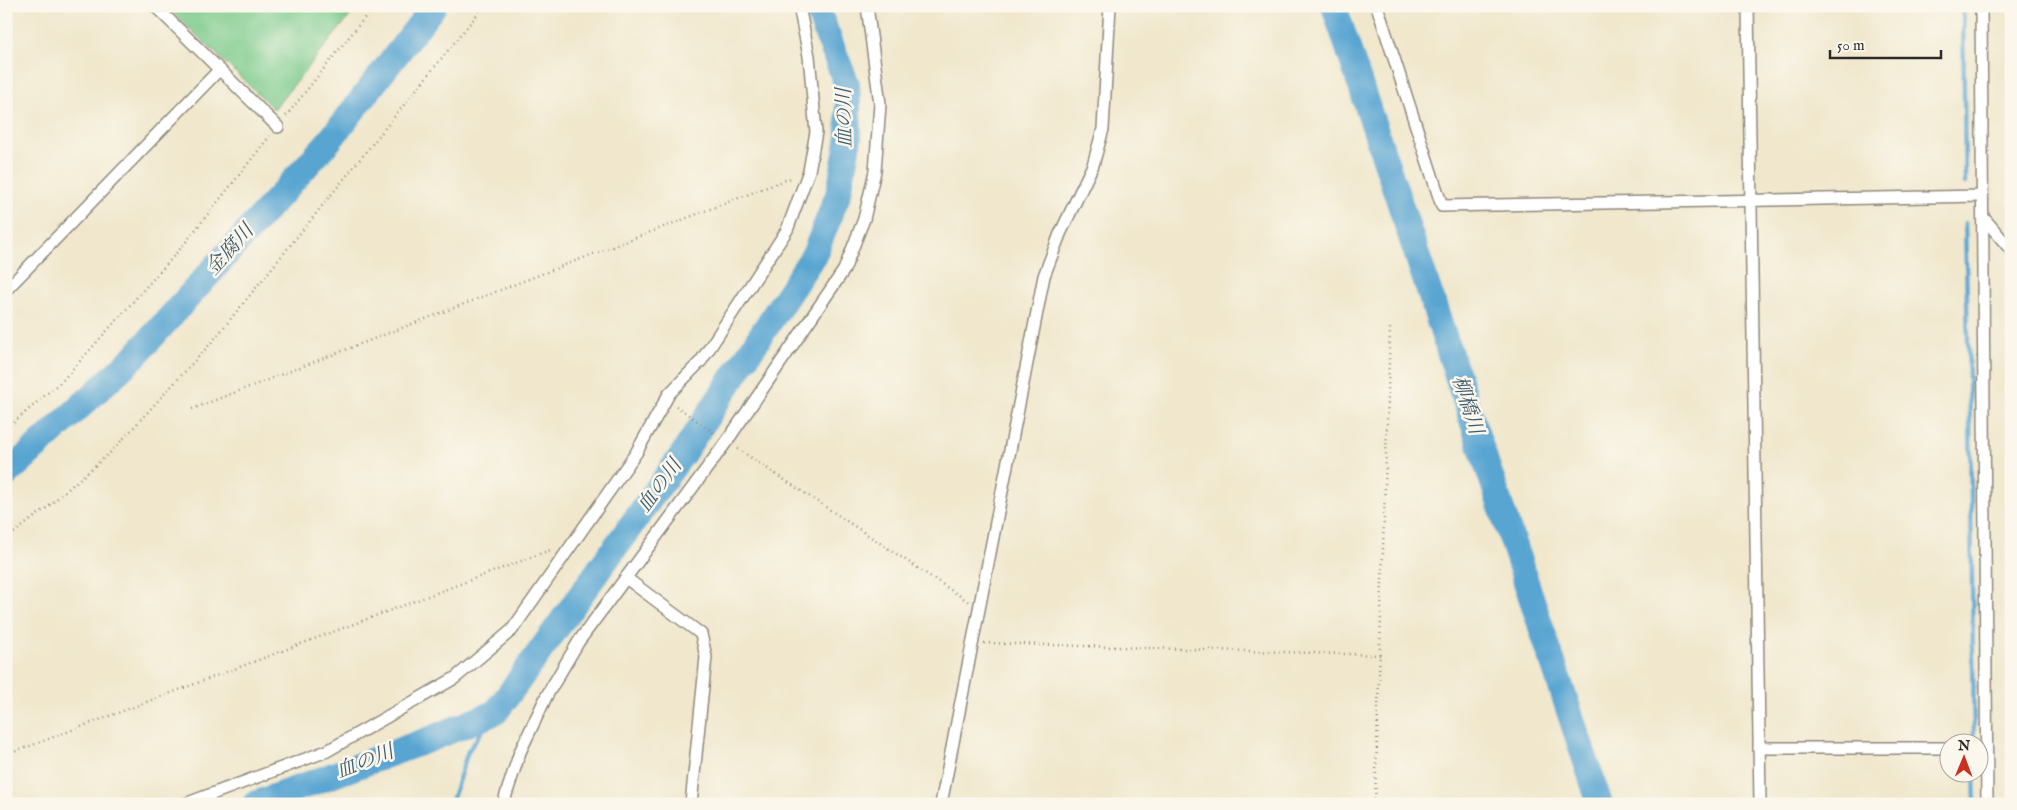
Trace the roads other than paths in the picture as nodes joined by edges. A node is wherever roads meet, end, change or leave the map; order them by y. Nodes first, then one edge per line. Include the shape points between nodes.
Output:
1 (155, 6) edge
2 (799, 6) edge
3 (867, 6) edge
4 (1110, 6) edge
5 (1377, 6) edge
6 (1748, 6) edge
7 (1981, 6) edge
8 (219, 70) junction
9 (278, 127) road end
10 (1982, 196) junction
11 (1751, 200) junction
12 (1983, 217) junction
13 (2011, 250) edge
14 (6, 290) edge
15 (626, 578) junction
16 (1983, 732) edge
17 (1759, 748) junction
18 (1940, 748) edge
19 (1985, 782) edge
20 (185, 804) edge
21 (503, 804) edge
22 (691, 804) edge
23 (941, 804) edge
24 (1760, 804) edge
25 (1987, 804) edge

1 - 8 street
2 - 20 street via 809,56 816,132 809,171 787,230 701,361 669,394 636,453 512,630 455,678 326,751
3 - 15 street via 880,104 875,171 864,219 844,270 727,442
4 - 23 street via 1103,129 1093,165 1044,276
5 - 11 street via 1442,206
6 - 11 street
7 - 10 street
8 - 9 street
8 - 14 street
10 - 11 street
10 - 12 street
11 - 17 street
12 - 13 street
12 - 16 street
15 - 21 street via 579,641 546,695 520,752
15 - 22 street via 701,634 706,657
17 - 18 street
17 - 24 street
19 - 25 street

